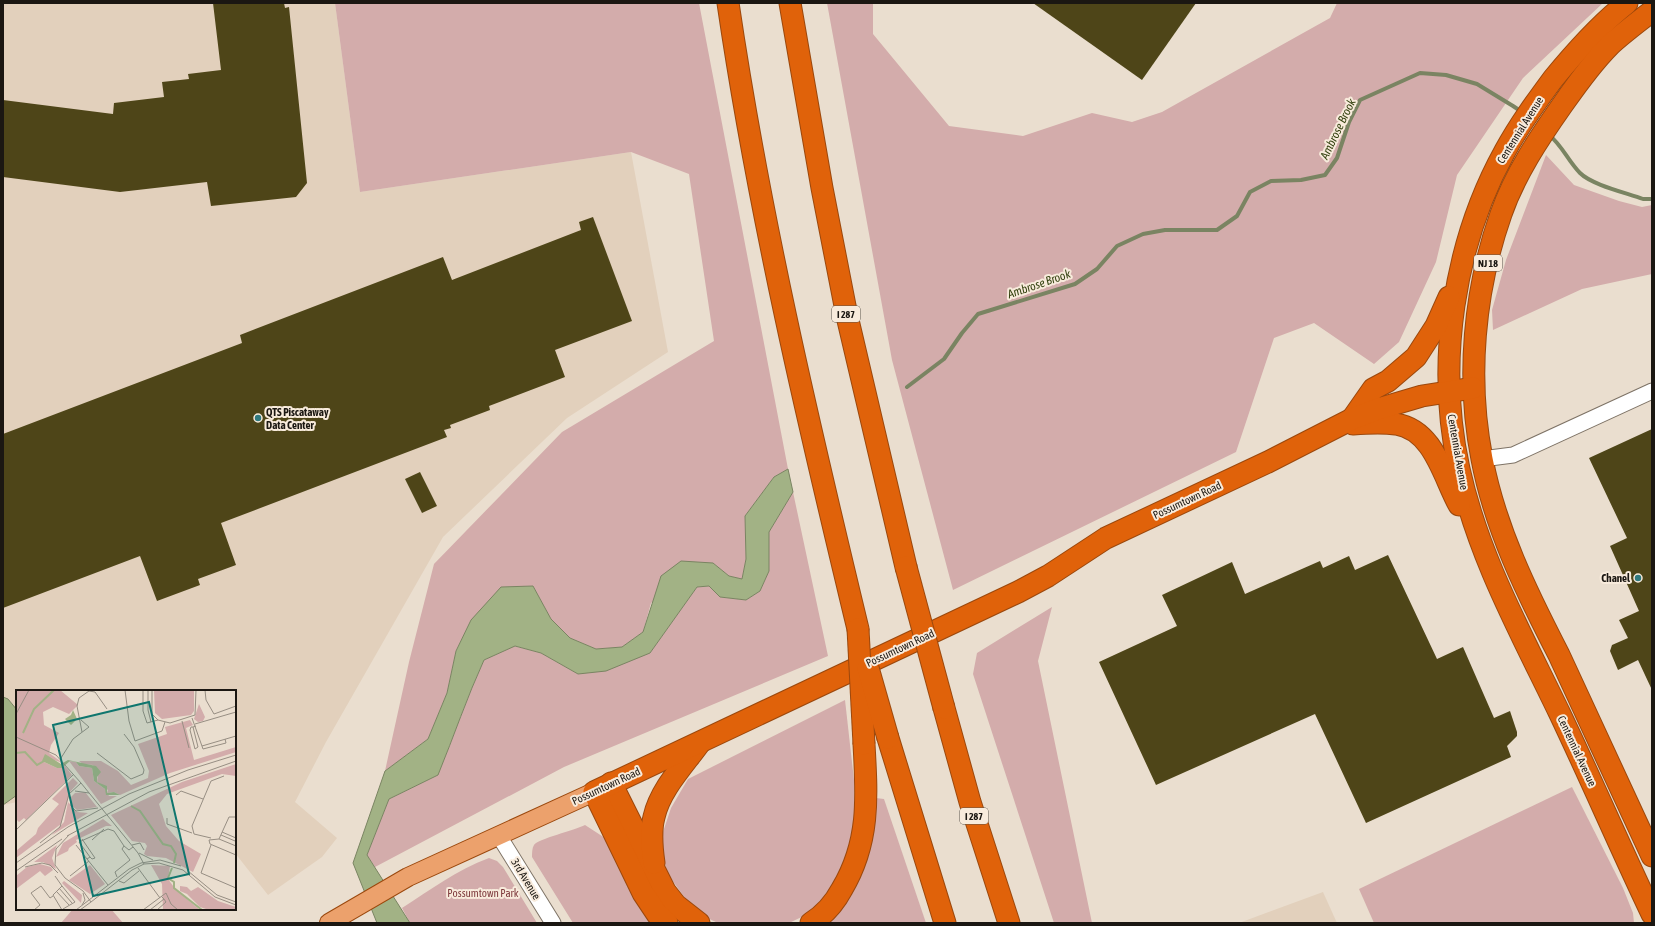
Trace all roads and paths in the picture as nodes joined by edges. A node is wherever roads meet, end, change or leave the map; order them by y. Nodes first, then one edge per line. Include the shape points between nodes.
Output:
1 (728, 3) edge
2 (790, 3) edge
3 (1627, 3) edge
4 (1652, 11) edge
5 (1460, 275) junction
6 (1474, 388) junction
7 (1450, 391) junction
8 (1652, 391) edge
9 (1346, 422) junction
10 (1482, 459) junction
11 (1478, 540) junction
12 (858, 629) junction
13 (699, 744) junction
14 (603, 788) junction
15 (499, 836) junction
16 (1652, 856) edge
17 (655, 872) junction
18 (1648, 906) edge
19 (329, 923) edge
20 (553, 923) edge
21 (667, 923) edge
22 (699, 923) edge
23 (812, 923) edge
24 (946, 923) edge
25 (1009, 923) edge
26 (1644, 923) edge

1 - 12 highway via 756,167 799,384
2 - 25 highway, I 287, bridge via 847,316 906,568 970,802
3 - 5 highway, Centennial Avenue / NJ 18 via 1604,21 1572,55 1534,104 1496,169 1470,234
4 - 6 highway, Centennial Avenue / NJ 18 via 1610,46 1577,85 1521,170 1502,213 1483,284 1477,322
5 - 7 highway, Centennial Avenue / NJ 18 via 1451,337
5 - 9 highway via 1436,326 1416,357 1373,390
6 - 7 highway, Possumtown Road
6 - 10 highway, Centennial Avenue
7 - 9 highway, Possumtown Road via 1396,403
7 - 11 highway, Centennial Avenue via 1458,468
8 - 10 street via 1513,455
9 - 11 highway via 1396,424 1418,433 1433,450 1454,497
9 - 13 highway, Possumtown Road via 1268,462 1106,538 1048,576 1018,592
10 - 16 highway, Centennial Avenue via 1500,525 1520,574
11 - 18 highway, Centennial Avenue
12 - 23 highway, bridge via 866,816 856,862 837,898
12 - 24 highway, bridge via 888,738
13 - 14 highway, Possumtown Road
13 - 17 highway via 668,788 654,817 652,851
14 - 15 main road, Possumtown Road
14 - 17 highway
14 - 21 highway via 643,893 657,914
15 - 19 main road, Possumtown Road via 408,877
15 - 20 street, 3rd Avenue
17 - 22 highway via 676,905
18 - 26 highway

